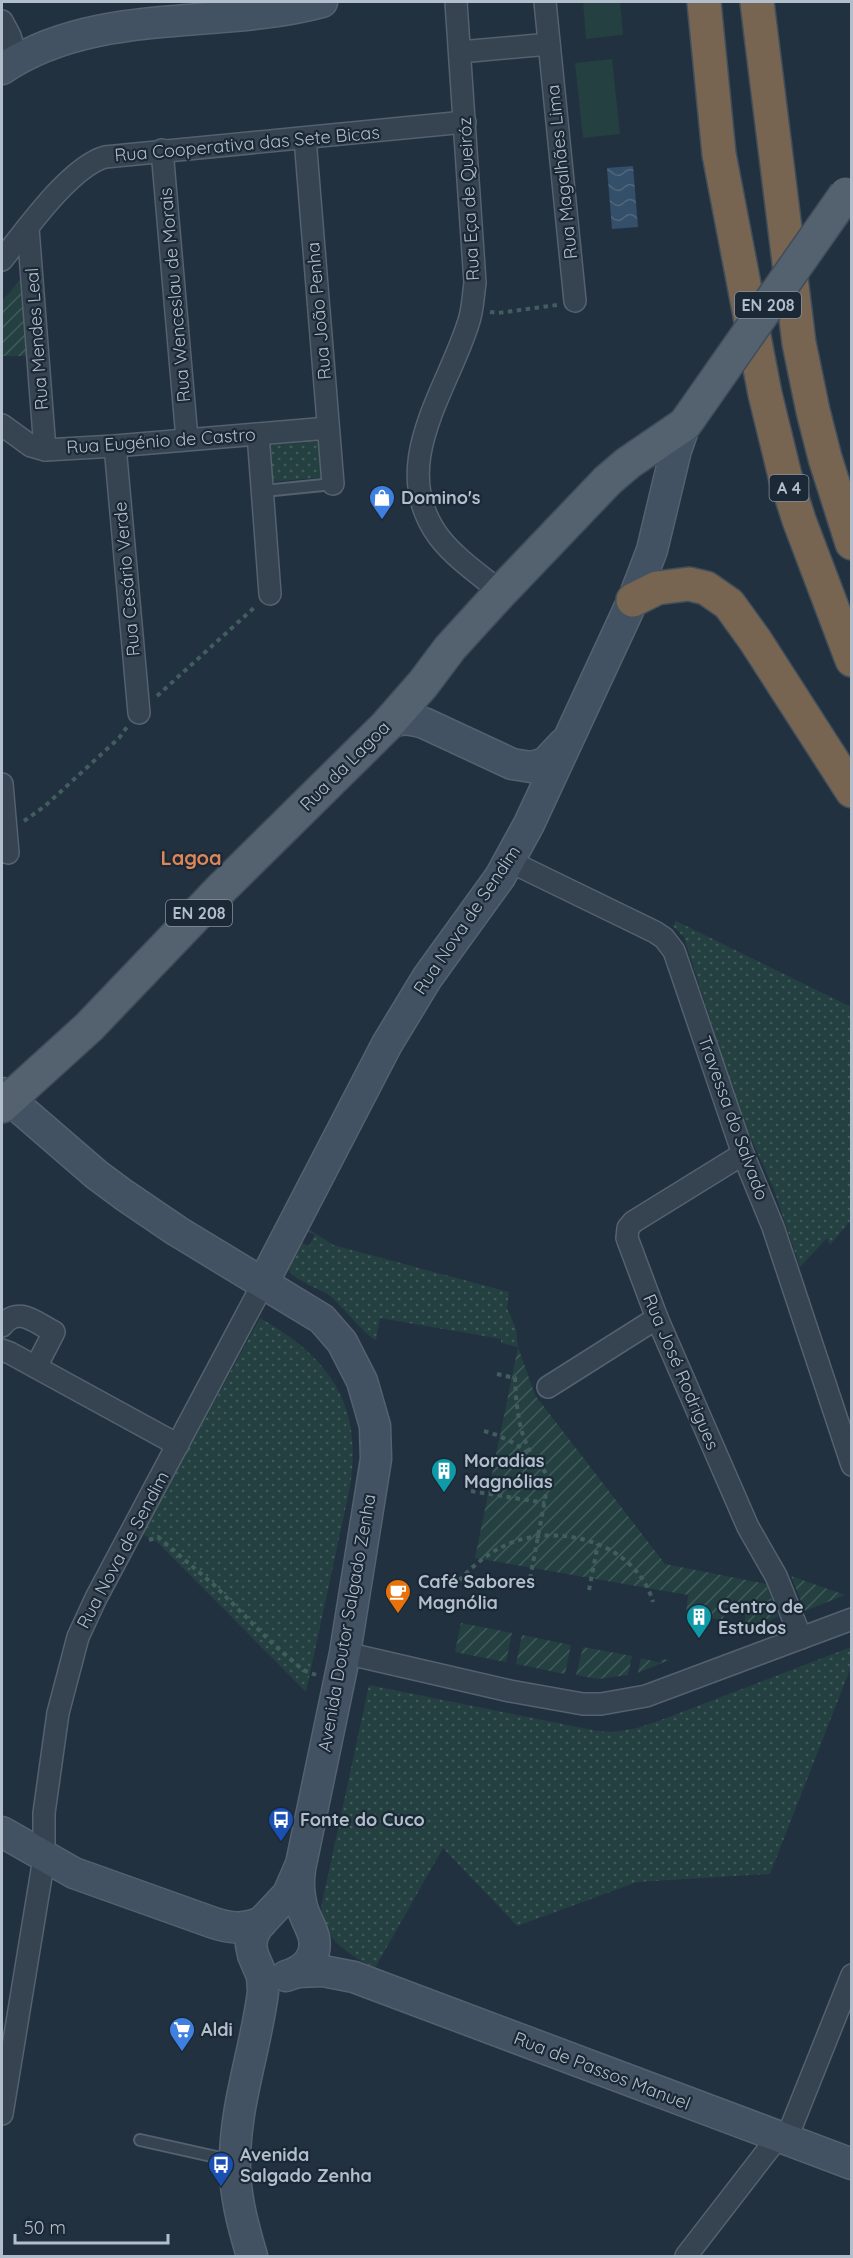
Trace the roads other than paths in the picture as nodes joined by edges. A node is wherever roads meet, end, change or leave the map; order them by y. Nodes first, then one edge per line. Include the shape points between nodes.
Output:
1 (322, 2) edge
2 (545, 2) edge
3 (704, 2) edge
4 (721, 2) edge
5 (758, 2) edge
6 (778, 2) edge
7 (455, 6) edge
8 (2, 21) edge
9 (549, 44) junction
10 (460, 52) junction
11 (9, 64) edge
12 (465, 122) junction
13 (305, 138) junction
14 (162, 150) junction
15 (849, 190) edge
16 (783, 218) junction
17 (28, 228) junction
18 (2, 260) edge
19 (575, 301) road end
20 (748, 310) junction
21 (688, 420) junction
22 (2, 425) edge
23 (328, 428) junction
24 (258, 434) junction
25 (187, 439) junction
26 (115, 446) junction
27 (45, 450) junction
28 (644, 451) junction
29 (669, 479) junction
30 (333, 484) joint
31 (264, 491) junction
32 (852, 543) edge
33 (501, 592) junction
34 (270, 594) dead end
35 (633, 600) junction
36 (852, 660) edge
37 (423, 684) junction
38 (139, 713) dead end
39 (575, 723) junction
40 (387, 725) junction
41 (443, 731) junction
42 (512, 764) junction
43 (2, 784) edge
44 (852, 791) edge
45 (529, 824) junction
46 (8, 854) dead end
47 (509, 861) junction
48 (4, 1099) edge
49 (743, 1155) junction
50 (260, 1290) junction
51 (657, 1318) junction
52 (2, 1326) edge
53 (2, 1350) edge
54 (36, 1367) junction
55 (548, 1388) dead end
56 (178, 1445) junction
57 (852, 1465) edge
58 (852, 1619) edge
59 (801, 1638) junction
60 (345, 1653) junction
61 (2, 1832) edge
62 (44, 1858) junction
63 (301, 1864) junction
64 (263, 1920) junction
65 (214, 1923) junction
66 (312, 1934) junction
67 (256, 1960) junction
68 (297, 1972) junction
69 (852, 1975) edge
70 (354, 1977) junction
71 (10, 2004) edge
72 (256, 2070) junction
73 (2, 2114) edge
74 (782, 2139) junction
75 (140, 2140) dead end
76 (234, 2161) junction
77 (852, 2164) edge
78 (252, 2256) edge
79 (268, 2256) edge
80 (686, 2256) edge

1 - 11 main road via 280,12 97,30
2 - 9 street, Rua Magalhães Lima
3 - 20 highway via 719,154
4 - 20 highway, A 4
5 - 16 highway, A 4
6 - 16 highway
7 - 10 street, Rua Eça de Queiróz
8 - 11 street via 10,36
9 - 10 street
9 - 19 street, Rua Magalhães Lima
10 - 12 street, Rua Eça de Queiróz
12 - 13 street, Rua Cooperativa das Sete Bicas
12 - 33 street, Rua Eça de Queiróz via 475,283 469,321 437,396 417,480 424,510 441,539
13 - 14 street, Rua Cooperativa das Sete Bicas
13 - 23 street, Rua João Penha
14 - 17 street, Rua Cooperativa das Sete Bicas via 93,160 63,187
14 - 25 street, Rua Wenceslau de Morais
15 - 21 main road, EN 208, bridge
16 - 32 highway, A 4 via 794,310 813,411
17 - 18 street, Rua Cooperativa das Sete Bicas
17 - 27 street, Rua Mendes Leal
20 - 36 highway, A 4 via 785,476
21 - 28 main road, Rua da Lagoa / EN 208
21 - 29 main road, Rua Nova de Sendim
22 - 27 street, Rua Eugénio de Castro via 31,446
23 - 24 street, Rua Eugénio de Castro
23 - 30 street, Rua João Penha
24 - 25 street, Rua Eugénio de Castro
24 - 31 street
25 - 26 street, Rua Eugénio de Castro
26 - 27 street, Rua Eugénio de Castro
26 - 38 street, Rua Cesário Verde
28 - 29 main road via 664,463
28 - 33 main road, Rua da Lagoa / EN 208 via 608,480
29 - 35 main road, Rua Nova de Sendim via 652,550
30 - 31 lane
31 - 34 street
33 - 37 main road, Rua da Lagoa / EN 208
35 - 39 main road, Rua Nova de Sendim
35 - 44 highway via 657,588 689,584 705,588 729,604
37 - 40 main road, Rua da Lagoa / EN 208
37 - 41 main road via 419,693 423,707
39 - 42 main road via 545,764
39 - 45 main road, Rua Nova de Sendim
40 - 41 main road via 411,719
40 - 48 main road, Rua da Lagoa / EN 208 via 89,1027
41 - 42 main road
42 - 45 main road via 535,785 537,797
43 - 46 street
45 - 47 main road, Rua Nova de Sendim
47 - 49 street, Travessa do Salvado via 655,932 670,944
47 - 50 main road, Rua Nova de Sendim via 427,978 387,1044
48 - 50 main road, Avenida Doutor Salgado Zenha via 33,1118 123,1195
49 - 51 street, Rua José Rodrigues via 628,1227 628,1242
49 - 57 street, Travessa do Salvado via 773,1227
50 - 56 street, Rua Nova de Sendim
50 - 60 main road, Avenida Doutor Salgado Zenha via 307,1308 328,1324 362,1381 375,1425 376,1459
51 - 55 street
51 - 59 street, Rua José Rodrigues
52 - 54 street via 20,1314 54,1332
53 - 54 street
54 - 56 street
56 - 62 street, Rua Nova de Sendim via 96,1598 65,1680 44,1814
58 - 59 street
59 - 60 street via 646,1696 601,1704 510,1691
60 - 63 main road, Avenida Doutor Salgado Zenha
61 - 62 main road
62 - 65 main road via 74,1873
62 - 71 street, Rua Nova de Sendim
63 - 64 main road, Avenida Doutor Salgado Zenha via 288,1894
63 - 66 main road, Avenida Doutor Salgado Zenha via 299,1892
64 - 65 main road via 244,1928
64 - 66 main road via 274,1914 295,1915
64 - 67 main road, Avenida Doutor Salgado Zenha via 251,1945
65 - 67 main road via 237,1936
66 - 68 main road, Avenida Doutor Salgado Zenha via 311,1959
66 - 70 main road, Rua de Passos Manuel via 334,1962
67 - 68 main road via 276,1975
67 - 72 main road, Avenida Doutor Salgado Zenha via 263,1992
68 - 70 main road, Rua de Passos Manuel via 323,1971
68 - 72 main road, Avenida Doutor Salgado Zenha via 286,1988
69 - 74 street
70 - 74 main road, Rua de Passos Manuel
71 - 73 street, Rua Nova de Sendim
72 - 76 main road, Avenida Doutor Salgado Zenha via 239,2121
72 - 79 main road, Avenida Doutor Salgado Zenha via 252,2158 258,2224
74 - 77 main road, Rua de Passos Manuel
74 - 80 street
75 - 76 lane
76 - 78 main road, Avenida Doutor Salgado Zenha via 242,2224

